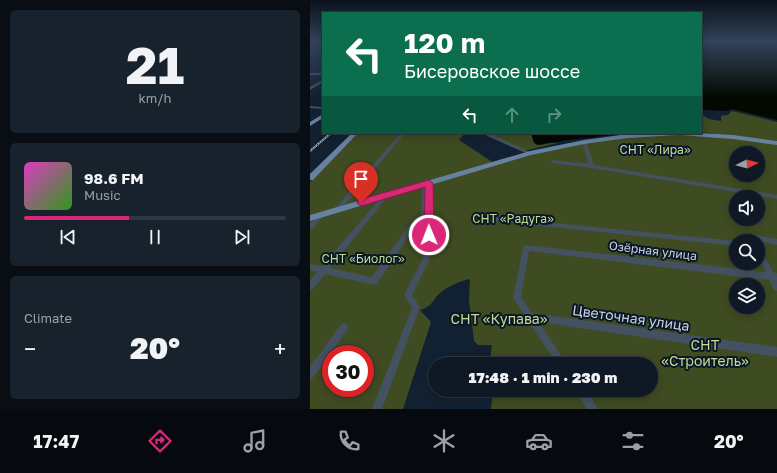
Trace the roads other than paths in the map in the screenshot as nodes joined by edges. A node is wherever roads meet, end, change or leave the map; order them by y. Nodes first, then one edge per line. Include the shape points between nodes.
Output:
1 (310, 74) edge
2 (322, 74) edge
3 (322, 82) edge
4 (310, 89) edge
5 (310, 107) edge
6 (322, 108) edge
7 (322, 117) edge
8 (310, 124) edge
9 (354, 134) edge
10 (402, 134) edge
11 (662, 134) edge
12 (692, 134) edge
13 (489, 135) dead end
14 (584, 142) junction
15 (777, 143) edge
16 (530, 153) junction
17 (553, 162) dead end
18 (592, 166) junction
19 (310, 178) edge
20 (427, 184) junction
21 (386, 196) junction
22 (777, 197) edge
23 (337, 210) junction
24 (323, 214) junction
25 (310, 218) edge
26 (493, 219) dead end
27 (310, 227) edge
28 (765, 240) edge
29 (777, 242) edge
30 (729, 243) edge
31 (765, 261) edge
32 (310, 267) edge
33 (323, 270) junction
34 (774, 276) edge
35 (310, 286) edge
36 (777, 287) edge
37 (530, 317) junction
38 (344, 327) dead end
39 (777, 352) edge
40 (557, 357) edge
41 (310, 375) edge
42 (585, 397) edge
43 (378, 409) edge
44 (593, 409) edge

1 - 2 street
3 - 4 street
5 - 6 street
7 - 8 main road
9 - 19 main road
10 - 23 street
11 - 14 main road
12 - 15 main road
13 - 16 street
14 - 16 main road
14 - 18 street
16 - 20 main road
17 - 18 street
18 - 22 street
20 - 21 main road
20 - 33 street via 424,215 412,226 374,282
20 - 43 street via 429,246 426,261 408,295 416,307
21 - 23 main road
21 - 33 street
23 - 24 main road
24 - 25 main road
24 - 27 street
26 - 30 street
28 - 29 street
31 - 34 street
32 - 33 street
33 - 35 street
34 - 36 street
34 - 37 street, Озёрная улица via 526,248 517,298
37 - 39 street, Цветочная улица
37 - 40 street
38 - 41 street
42 - 44 street

